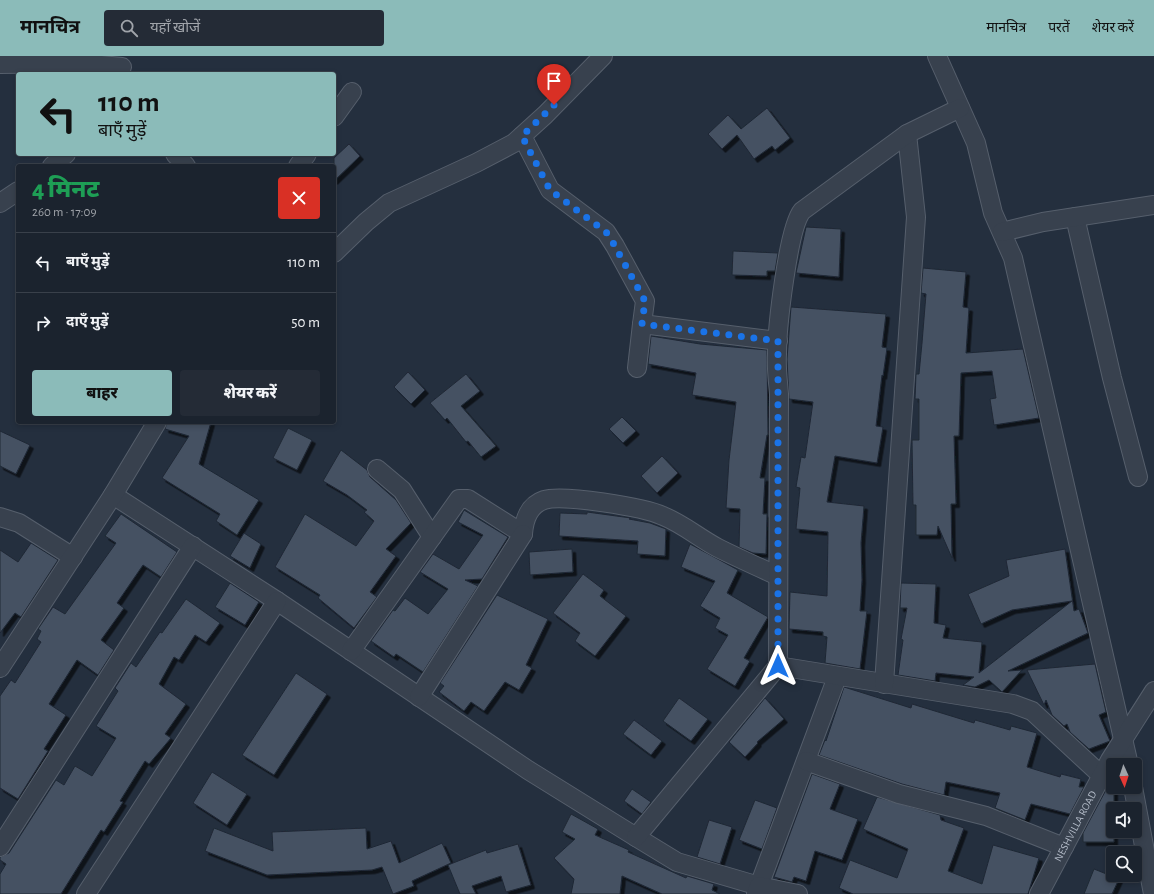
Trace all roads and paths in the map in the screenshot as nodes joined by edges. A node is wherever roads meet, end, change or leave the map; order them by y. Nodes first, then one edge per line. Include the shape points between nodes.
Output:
1 (603, 56) edge
2 (937, 56) edge
3 (0, 64) edge
4 (121, 66) edge
5 (352, 92) dead end
6 (960, 108) junction
7 (336, 114) edge
8 (907, 134) junction
9 (522, 136) junction
10 (64, 156) edge
11 (177, 156) edge
12 (54, 164) edge
13 (184, 164) edge
14 (16, 192) edge
15 (0, 203) edge
16 (1154, 205) edge
17 (1075, 217) junction
18 (1002, 232) junction
19 (336, 251) edge
20 (642, 324) junction
21 (778, 341) junction
22 (637, 368) dead end
23 (156, 424) edge
24 (377, 468) dead end
25 (1138, 477) dead end
26 (113, 495) junction
27 (0, 517) edge
28 (523, 534) junction
29 (432, 537) junction
30 (193, 546) junction
31 (73, 557) junction
32 (778, 576) junction
33 (277, 601) junction
34 (351, 651) junction
35 (778, 666) junction
36 (0, 668) edge
37 (838, 676) junction
38 (884, 684) junction
39 (1154, 692) edge
40 (420, 697) junction
41 (1124, 738) junction
42 (1128, 758) edge
43 (806, 761) junction
44 (1101, 775) junction
45 (1135, 794) edge
46 (636, 837) junction
47 (0, 847) edge
48 (1064, 847) junction
49 (758, 890) edge
50 (86, 894) edge
51 (798, 894) edge
52 (1039, 894) edge
53 (1153, 894) edge

1 - 9 street
2 - 6 street
3 - 4 street via 80,63
5 - 7 street
6 - 8 street
6 - 18 street via 976,143 993,213
8 - 21 street via 799,215 786,268
8 - 38 street via 916,217
9 - 19 street via 476,163 390,203
9 - 20 street via 550,190 606,232 645,301
10 - 12 street
11 - 13 street
14 - 15 street
16 - 17 street
17 - 18 street
17 - 25 street
18 - 41 street via 1013,258
20 - 21 street
20 - 22 street
21 - 32 street
23 - 26 street
24 - 29 street via 402,490
26 - 30 street
26 - 31 street
27 - 31 street via 19,523
28 - 29 street via 463,498 459,499
28 - 32 street via 524,520 531,509 544,500 618,504 663,515 718,548
28 - 40 street
29 - 34 street
30 - 33 street
30 - 47 street
31 - 36 street
32 - 35 street
33 - 34 street
33 - 50 street
34 - 40 street
35 - 37 street
35 - 46 street
37 - 38 street
37 - 43 street
38 - 44 street via 1025,708 1032,711
39 - 41 street, NESHVILLA ROAD
40 - 46 street via 528,770
41 - 42 street
41 - 44 street, NESHVILLA ROAD
43 - 48 street via 899,794 986,816
43 - 49 street
44 - 48 street, NESHVILLA ROAD
45 - 53 street
46 - 49 street via 678,862
48 - 52 street, NESHVILLA ROAD
49 - 51 street

